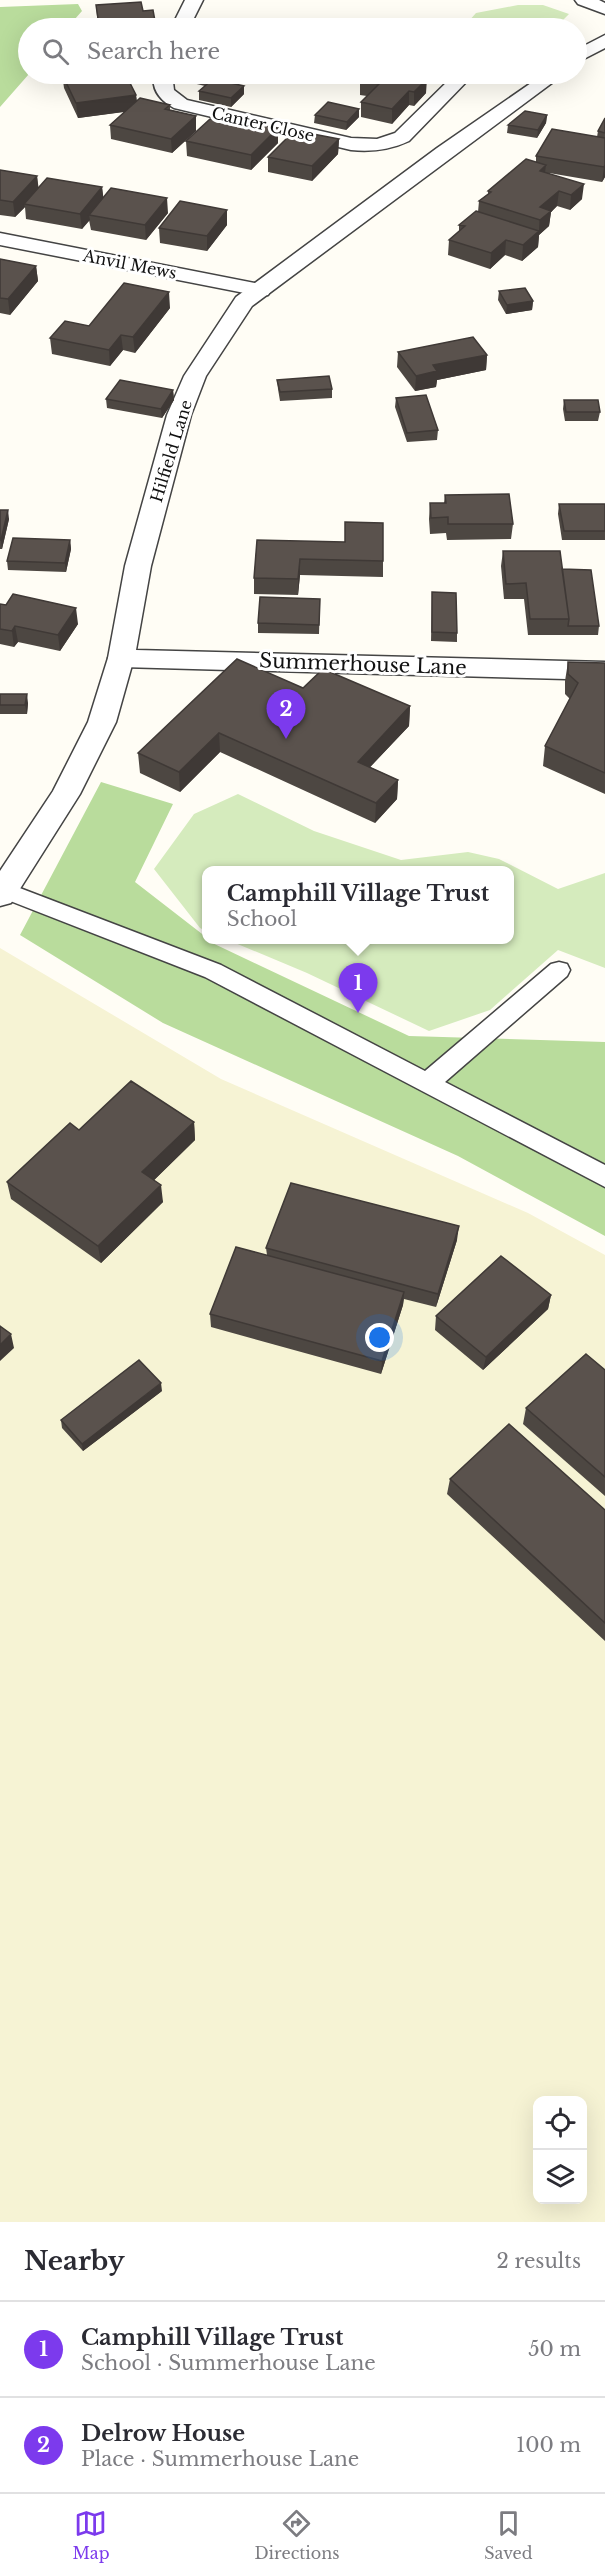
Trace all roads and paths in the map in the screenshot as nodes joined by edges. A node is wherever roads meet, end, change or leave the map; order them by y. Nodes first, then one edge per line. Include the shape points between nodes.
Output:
1 (194, 0) edge
2 (584, 0) edge
3 (605, 9) edge
4 (185, 18) edge
5 (605, 40) edge
6 (587, 51) edge
7 (162, 84) edge
8 (455, 84) edge
9 (541, 84) edge
10 (0, 239) edge
11 (260, 290) junction
12 (121, 658) junction
13 (605, 671) edge
14 (2, 893) edge
15 (559, 970) dead end
16 (428, 1083) junction
17 (605, 1177) edge

1 - 4 street
2 - 3 street
5 - 6 street
7 - 8 street, Canter Close via 164,92 181,104 369,146 392,143 402,137
9 - 11 street, Hilfield Lane
10 - 11 street, Anvil Mews
11 - 12 street, Hilfield Lane via 244,302 195,376 179,415 138,566
12 - 13 street, Summerhouse Lane
12 - 14 street, Hilfield Lane via 102,722 66,794
14 - 16 lane via 213,971
15 - 16 lane
16 - 17 lane

